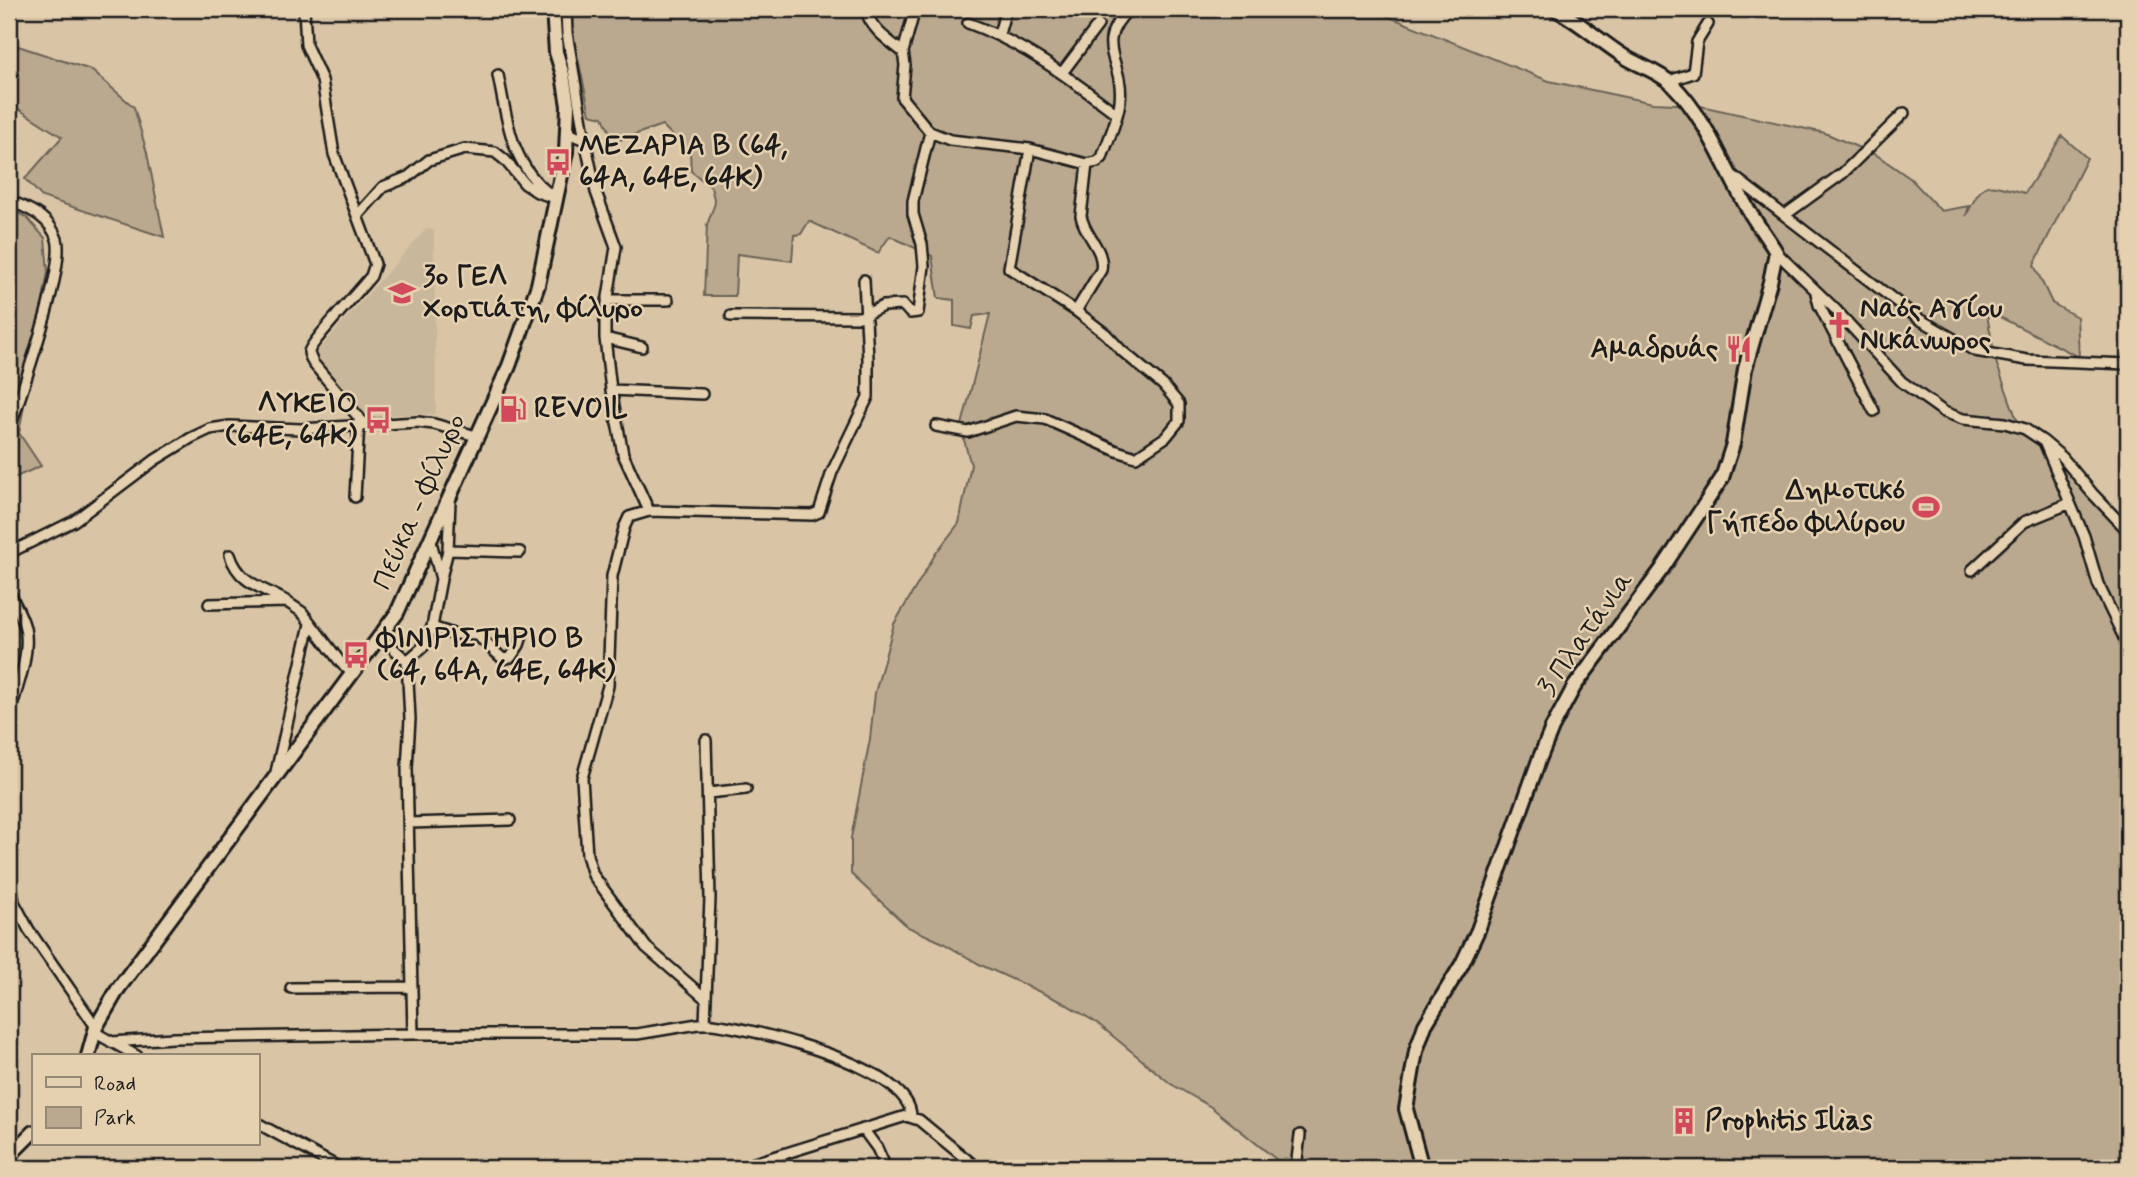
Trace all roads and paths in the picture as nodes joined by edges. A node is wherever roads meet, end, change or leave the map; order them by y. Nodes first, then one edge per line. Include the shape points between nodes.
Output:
1 (304, 9) edge
2 (553, 9) edge
3 (566, 9) edge
4 (866, 9) edge
5 (915, 9) edge
6 (1006, 9) edge
7 (1129, 9) edge
8 (1555, 9) edge
9 (1571, 14) edge
10 (968, 23) dead end
11 (1708, 24) dead end
12 (1098, 25) dead end
13 (999, 34) junction
14 (903, 52) junction
15 (1062, 74) junction
16 (498, 75) dead end
17 (1669, 81) junction
18 (1904, 113) dead end
19 (1117, 114) junction
20 (930, 132) junction
21 (568, 133) junction
22 (585, 139) junction
23 (1030, 149) junction
24 (1087, 164) junction
25 (1732, 175) junction
26 (557, 199) junction
27 (9, 200) edge
28 (1785, 215) junction
29 (357, 216) junction
30 (1776, 252) junction
31 (864, 280) dead end
32 (1815, 291) junction
33 (607, 300) junction
34 (668, 300) dead end
35 (1076, 311) junction
36 (731, 316) dead end
37 (864, 316) junction
38 (605, 338) junction
39 (642, 347) dead end
40 (2128, 364) edge
41 (611, 390) junction
42 (702, 394) dead end
43 (1874, 411) dead end
44 (361, 423) junction
45 (936, 426) dead end
46 (9, 431) edge
47 (476, 436) junction
48 (2043, 440) junction
49 (450, 495) junction
50 (355, 496) dead end
51 (2068, 504) junction
52 (649, 511) junction
53 (2128, 531) edge
54 (431, 542) junction
55 (449, 550) junction
56 (520, 552) dead end
57 (9, 553) edge
58 (230, 555) dead end
59 (1972, 570) dead end
60 (441, 579) junction
61 (9, 592) edge
62 (287, 602) junction
63 (209, 604) dead end
64 (310, 624) junction
65 (432, 627) junction
66 (380, 636) junction
67 (522, 636) dead end
68 (2128, 646) edge
69 (407, 661) junction
70 (353, 674) junction
71 (9, 716) edge
72 (706, 740) dead end
73 (274, 781) junction
74 (746, 789) dead end
75 (708, 793) junction
76 (510, 820) dead end
77 (410, 823) junction
78 (9, 869) edge
79 (10, 881) edge
80 (412, 986) junction
81 (290, 988) dead end
82 (706, 999) junction
83 (705, 1023) junction
84 (95, 1030) junction
85 (413, 1034) junction
86 (111, 1042) junction
87 (89, 1054) edge
88 (133, 1054) edge
89 (911, 1116) junction
90 (259, 1124) edge
91 (863, 1129) junction
92 (32, 1133) edge
93 (1300, 1135) dead end
94 (9, 1156) edge
95 (340, 1168) edge
96 (738, 1168) edge
97 (886, 1168) edge
98 (977, 1168) edge
99 (1296, 1168) edge
100 (1422, 1168) edge

1 - 29 street via 306,45 322,80 334,154
2 - 21 street, Πεύκα - Φίλυρο via 556,52 567,94
3 - 22 street
4 - 14 street via 876,28
5 - 14 street
6 - 13 street
7 - 19 street via 1117,21 1109,46 1119,76
8 - 9 street
9 - 17 street via 1625,57
10 - 13 street
11 - 17 street via 1697,42 1693,74
12 - 15 street
13 - 15 street
14 - 20 street via 902,98
15 - 19 street
16 - 26 street via 520,160 538,185
17 - 25 street via 1707,131
18 - 28 street via 1843,173
19 - 24 street via 1102,158
20 - 23 street via 950,140
20 - 37 street via 913,201 924,266 919,310 910,313 896,304
21 - 22 street
21 - 26 street, Πεύκα - Φίλυρο
22 - 33 street via 596,192 616,247
23 - 24 street
23 - 35 street via 1009,268
24 - 35 street via 1082,224 1102,255 1102,263
25 - 28 street
25 - 30 street
26 - 29 street via 525,184 495,152 465,149 429,160 408,177 383,187
26 - 47 street, Πεύκα - Φίλυρο via 531,309
27 - 46 street via 39,214 58,241 57,276
28 - 40 street via 1919,319 1975,351 2027,360
29 - 44 street via 374,264 371,276 322,331 309,354
30 - 32 street
30 - 100 street, 3 Πλατάνια via 1722,478 1662,569 1574,687 1552,728 1478,930 1425,1025 1406,1109
31 - 37 street
32 - 43 street
32 - 48 street via 1902,382 1944,412 1963,419 2005,423
33 - 34 street
33 - 38 street
35 - 45 street via 1179,404 1179,421 1166,437 1136,457 1045,419 1016,416 968,432
36 - 37 street
37 - 52 street via 868,397 817,514
38 - 39 street
38 - 41 street
41 - 42 street
41 - 52 street via 623,454
44 - 47 street via 425,422
44 - 50 street
44 - 57 street via 211,429 155,460 74,522
47 - 49 street, Πεύκα - Φίλυρο
48 - 51 street
48 - 53 street
49 - 54 street, Πεύκα - Φίλυρο
49 - 55 street
51 - 59 street via 2024,522
51 - 68 street via 2084,536 2098,584
52 - 82 street via 629,517 612,576 607,686 582,778 586,841 593,875 638,937
54 - 60 street
54 - 66 street, Πεύκα - Φίλυρο via 408,593
55 - 56 street
55 - 60 street
58 - 62 street via 244,579
60 - 65 street
61 - 71 street via 24,627 26,645
62 - 63 street
62 - 64 street
64 - 70 street
64 - 73 street
65 - 67 street via 477,635 503,659 511,657
65 - 69 street via 424,646
66 - 69 street
66 - 70 street, Πεύκα - Φίλυρο
69 - 77 street
70 - 73 street, Πεύκα - Φίλυρο
72 - 75 street
73 - 84 street, Πεύκα - Φίλυρο via 128,976
74 - 75 street
75 - 82 street
76 - 77 street
77 - 80 street
78 - 79 street
79 - 84 street via 14,902 29,930
80 - 81 street
80 - 85 street
82 - 83 street
83 - 85 street via 637,1034
83 - 89 street via 799,1044 864,1069 897,1092
84 - 86 street
84 - 87 street, Πεύκα - Φίλυρο
85 - 86 street
86 - 88 street
89 - 91 street
89 - 98 street
90 - 95 street
91 - 96 street
91 - 97 street
92 - 94 street
93 - 99 street

